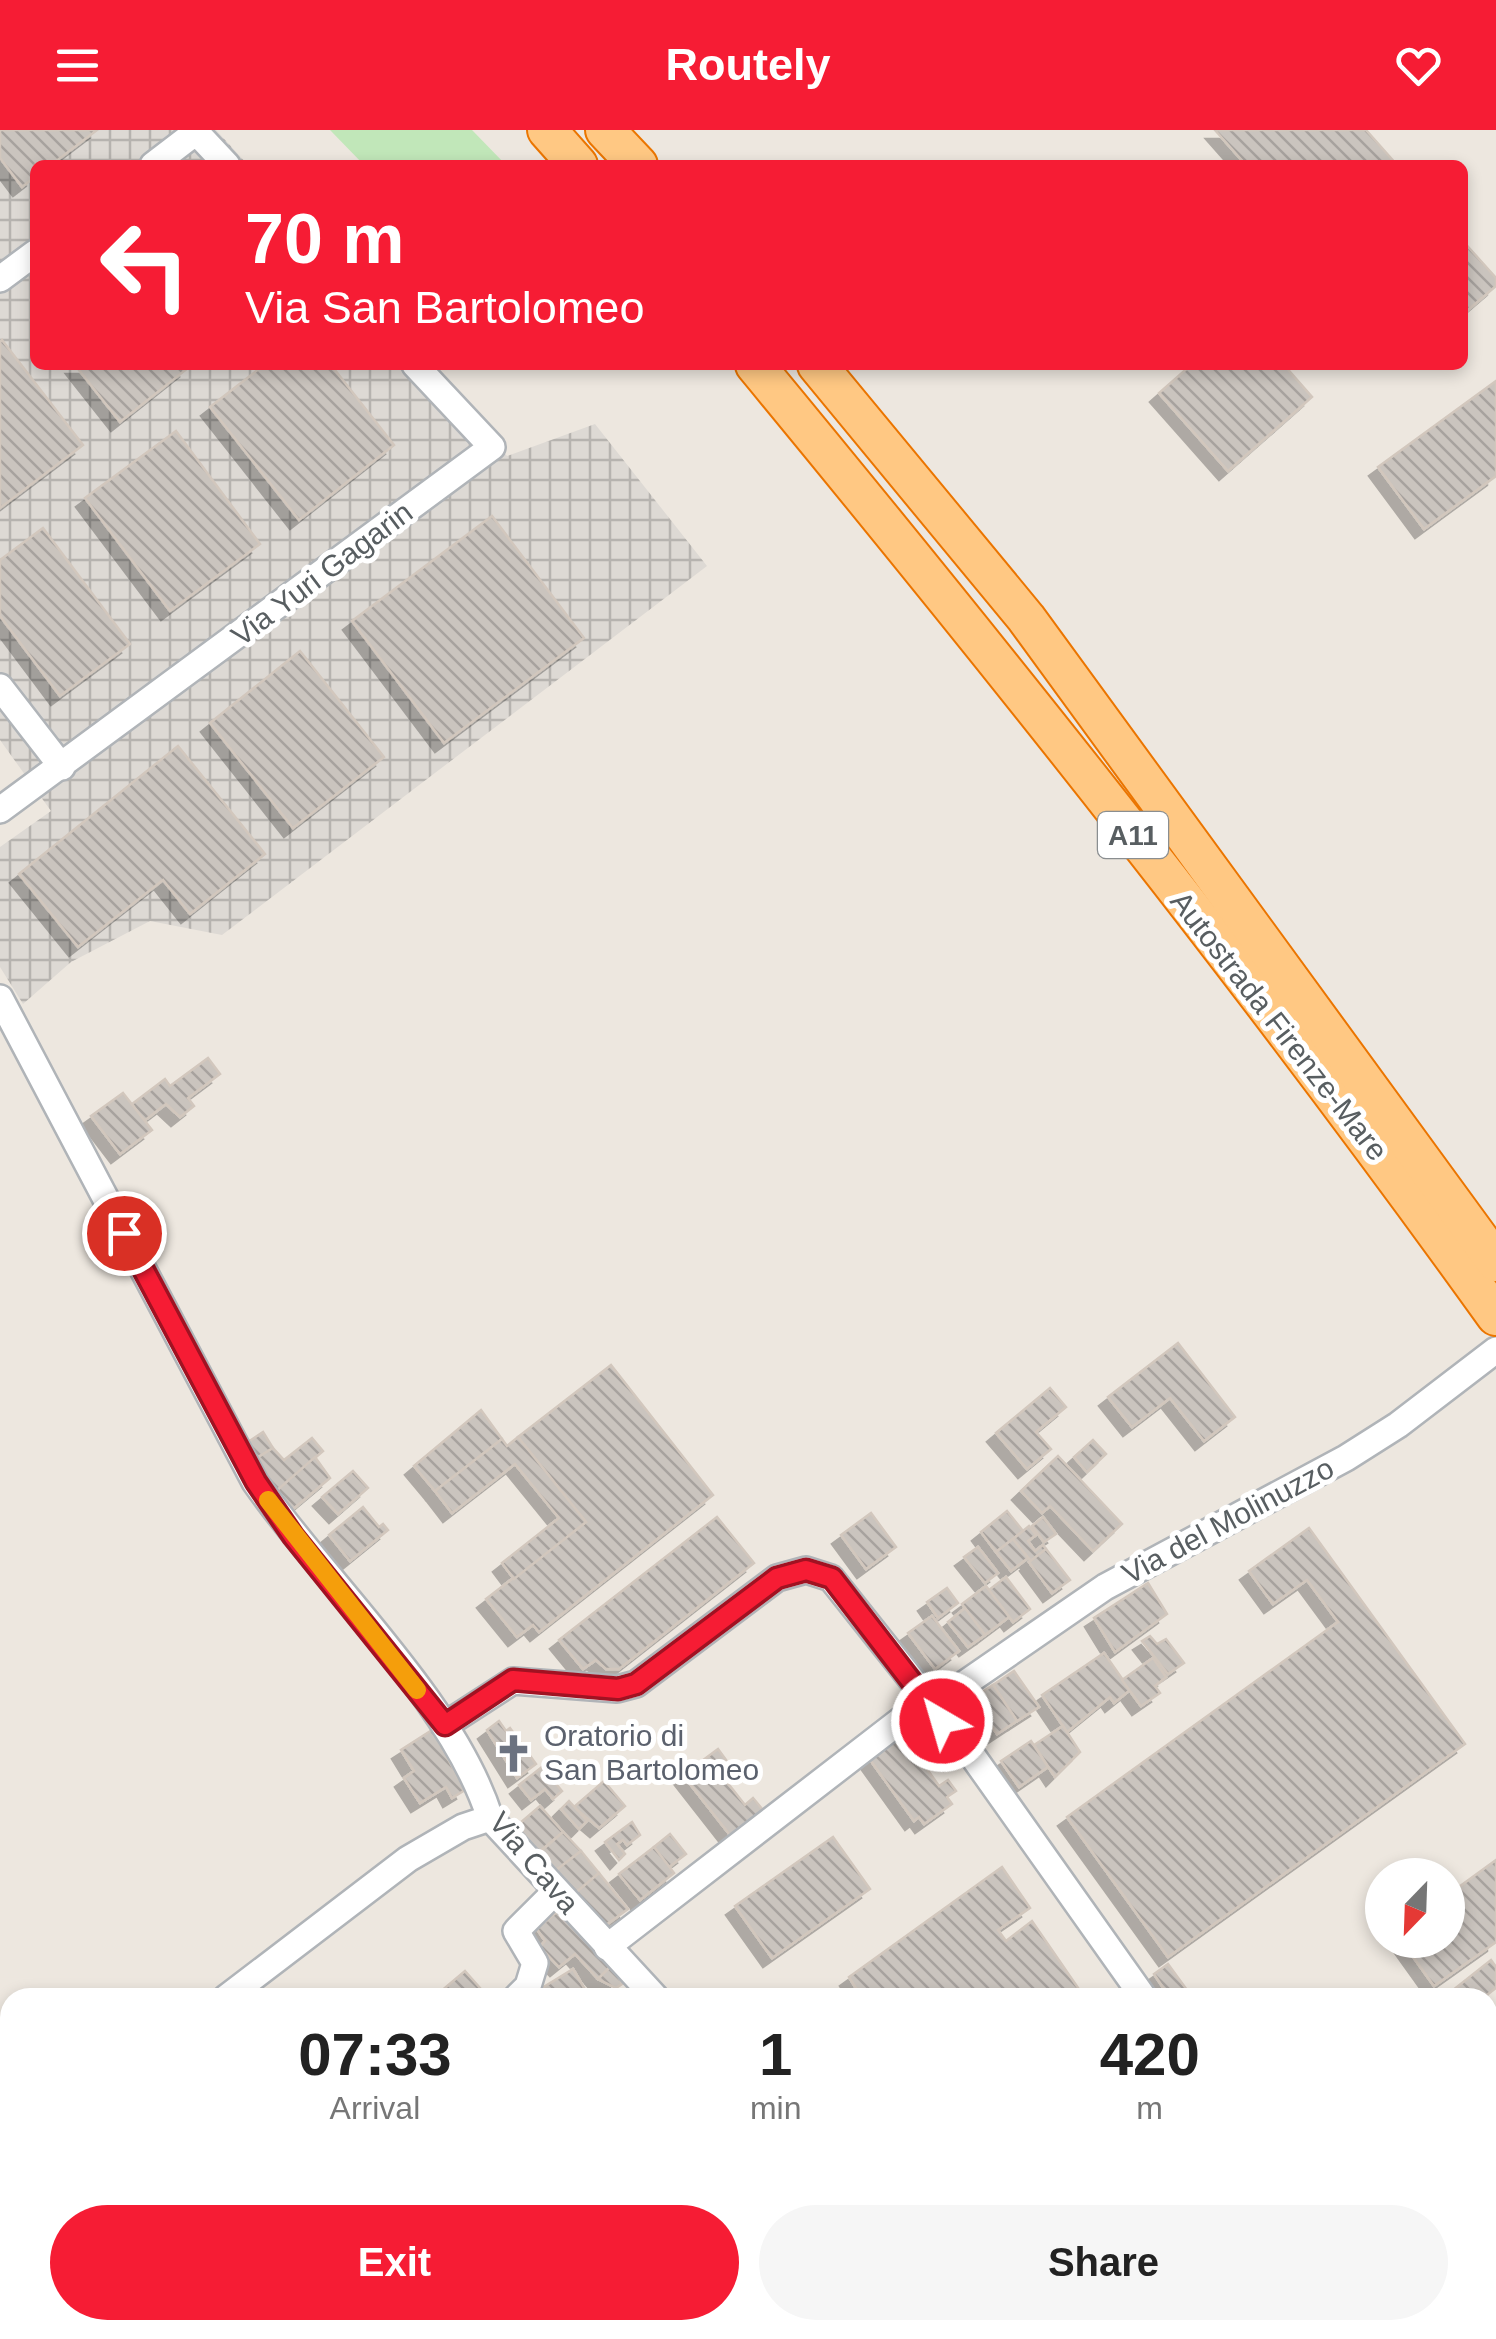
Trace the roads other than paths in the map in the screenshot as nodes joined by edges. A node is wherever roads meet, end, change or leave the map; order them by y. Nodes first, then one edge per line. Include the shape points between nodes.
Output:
1 (547, 130) edge
2 (605, 130) edge
3 (159, 160) edge
4 (222, 160) edge
5 (574, 160) edge
6 (633, 160) edge
7 (30, 257) edge
8 (0, 280) edge
9 (420, 370) edge
10 (759, 370) edge
11 (821, 370) edge
12 (0, 687) edge
13 (62, 767) junction
14 (0, 810) edge
15 (0, 998) edge
16 (1496, 1262) edge
17 (1496, 1316) edge
18 (1488, 1356) edge
19 (928, 1705) junction
20 (445, 1725) junction
21 (957, 1737) junction
22 (490, 1818) junction
23 (556, 1891) junction
24 (606, 1947) junction
25 (239, 1988) edge
26 (526, 1988) edge
27 (646, 1988) edge
28 (1137, 1988) edge

1 - 5 highway
2 - 6 highway
3 - 4 street via 196,132
7 - 8 street
9 - 13 street, Via Yuri Gagarin via 492,447
10 - 17 highway, Autostrada Firenze-Mare / A11 via 997,658
11 - 16 highway, Autostrada Firenze-Mare / A11 via 1026,618
12 - 13 street
13 - 14 street, Via Yuri Gagarin
15 - 20 street, Via Cava via 256,1482
18 - 21 street, Via del Molinuzzo via 1359,1450 1104,1587 957,1689 950,1702
19 - 20 street via 832,1578 806,1570 777,1578 636,1684 618,1689 513,1680
19 - 21 street
19 - 24 street
20 - 22 street, Via Cava
21 - 28 street
22 - 23 street, Via Cava
22 - 25 street via 463,1826 408,1860
23 - 24 street, Via Cava
23 - 26 street via 516,1931 535,1962
24 - 27 street, Via Cava

